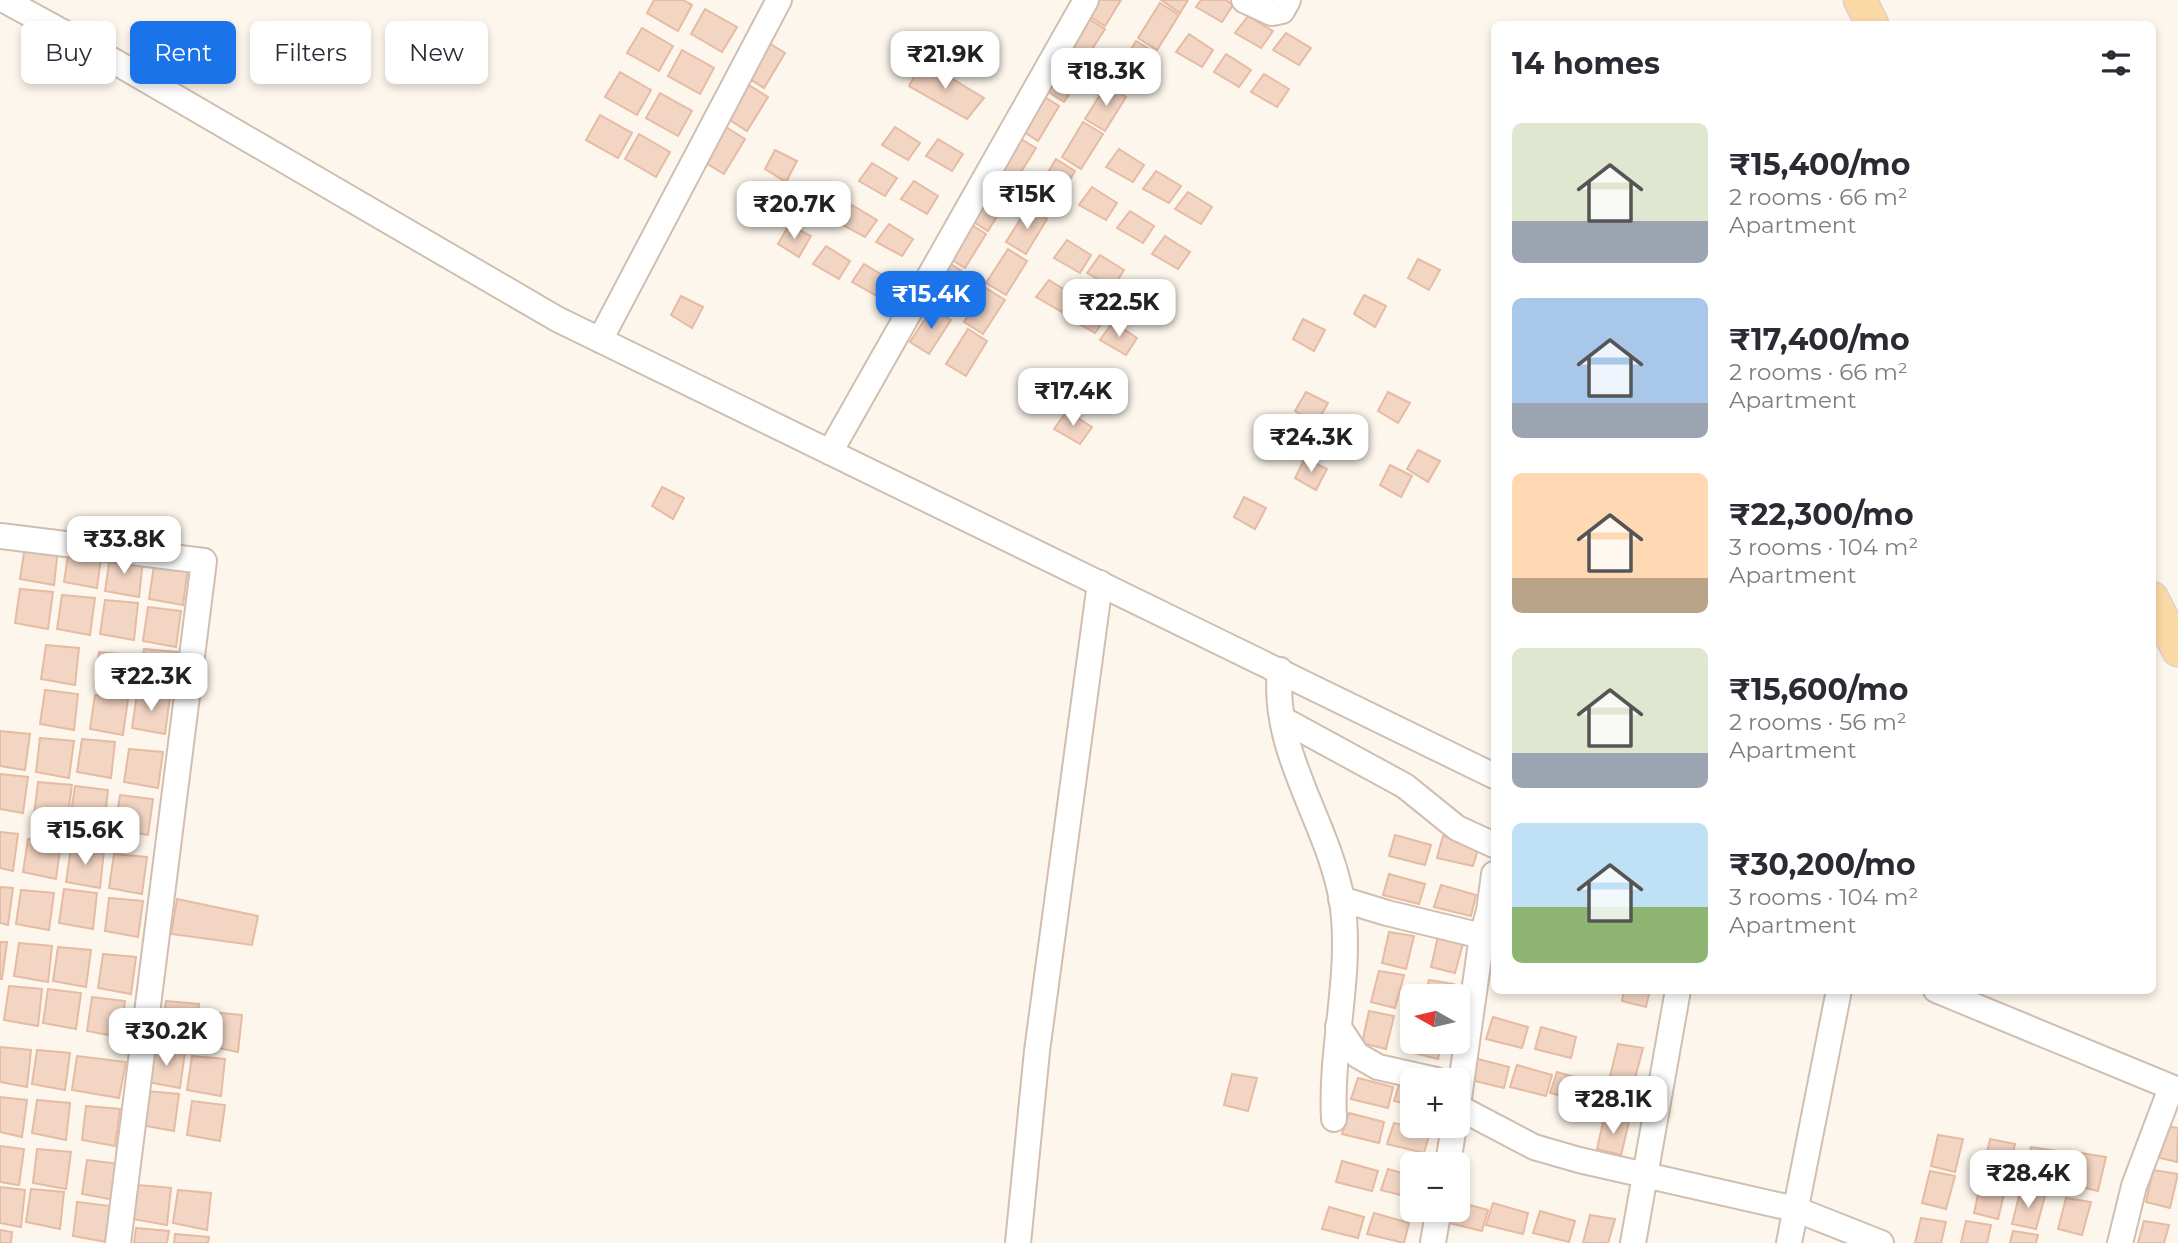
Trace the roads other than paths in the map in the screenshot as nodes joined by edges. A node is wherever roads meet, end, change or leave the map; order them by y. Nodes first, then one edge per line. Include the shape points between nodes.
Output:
1 (4, 0) edge
2 (779, 0) edge
3 (1086, 0) edge
4 (1244, 0) edge
5 (1288, 0) edge
6 (1860, 0) edge
7 (1870, 21) edge
8 (600, 340) junction
9 (830, 452) junction
10 (0, 540) edge
11 (1100, 583) junction
12 (2156, 606) edge
13 (2178, 650) edge
14 (1280, 670) junction
15 (1284, 720) junction
16 (1491, 775) edge
17 (1491, 844) edge
18 (1491, 896) edge
19 (1341, 899) junction
20 (1482, 936) junction
21 (1677, 994) edge
22 (1838, 994) edge
23 (1946, 994) edge
24 (1338, 1026) junction
25 (1463, 1068) edge
26 (1400, 1072) edge
27 (2175, 1089) edge
28 (1470, 1103) edge
29 (1334, 1119) dead end
30 (1646, 1174) junction
31 (1795, 1209) junction
32 (1437, 1222) edge
33 (1433, 1242) edge
34 (118, 1243) edge
35 (1018, 1243) edge
36 (1633, 1243) edge
37 (1789, 1243) edge
38 (1881, 1243) edge
39 (2120, 1243) edge

1 - 8 street
2 - 8 street
3 - 9 street
4 - 5 street via 1272,13 1282,10
6 - 7 main road
8 - 9 street
9 - 11 street
10 - 34 street via 204,561
11 - 14 street
11 - 35 street via 1037,1051
12 - 13 main road
14 - 15 street via 1278,690
14 - 16 street
15 - 17 street via 1405,786 1457,828
15 - 19 street via 1294,769
18 - 20 street
19 - 20 street
19 - 24 street via 1345,939
20 - 25 street
21 - 30 street
22 - 31 street
23 - 27 street
24 - 26 street via 1357,1055
24 - 29 street
27 - 39 street via 2134,1186
28 - 30 street via 1534,1147
30 - 31 street
30 - 36 street
31 - 37 street
31 - 38 street
32 - 33 street

